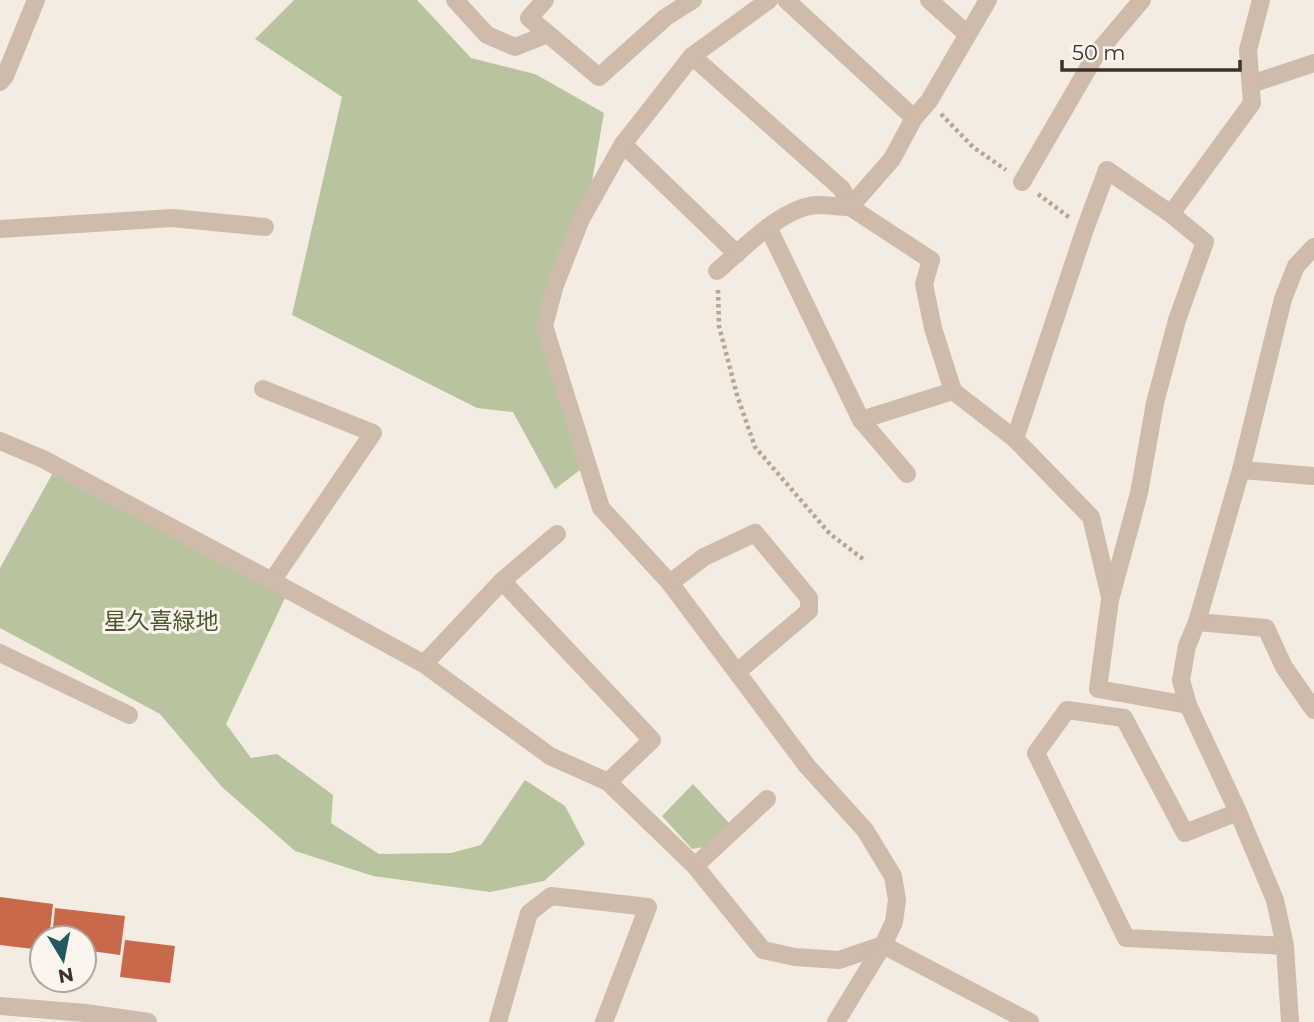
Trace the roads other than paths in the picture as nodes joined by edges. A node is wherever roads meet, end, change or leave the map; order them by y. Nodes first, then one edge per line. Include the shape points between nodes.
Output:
1 (36, 0) edge
2 (455, 0) edge
3 (545, 0) edge
4 (694, 0) edge
5 (769, 0) edge
6 (786, 0) edge
7 (929, 0) edge
8 (988, 0) edge
9 (1142, 0) edge
10 (1261, 0) edge
11 (548, 34) junction
12 (967, 34) junction
13 (692, 56) junction
14 (1314, 63) edge
15 (0, 82) edge
16 (1251, 84) junction
17 (914, 117) junction
18 (623, 144) junction
19 (1022, 182) dead end
20 (850, 207) junction
21 (1171, 215) junction
22 (265, 227) dead end
23 (768, 227) junction
24 (0, 229) edge
25 (1314, 247) edge
26 (737, 254) junction
27 (717, 271) road end
28 (263, 389) dead end
29 (953, 391) junction
30 (861, 420) junction
31 (1015, 439) junction
32 (0, 441) edge
33 (1241, 470) junction
34 (907, 474) dead end
35 (1314, 476) edge
36 (557, 534) dead end
37 (272, 581) junction
38 (502, 582) junction
39 (670, 583) junction
40 (1110, 600) junction
41 (1197, 622) junction
42 (0, 653) edge
43 (424, 664) junction
44 (737, 672) junction
45 (1188, 705) junction
46 (1314, 710) edge
47 (129, 715) dead end
48 (608, 782) junction
49 (767, 799) dead end
50 (1238, 812) junction
51 (695, 866) junction
52 (883, 946) junction
53 (1284, 946) junction
54 (0, 1006) edge
55 (148, 1022) edge
56 (498, 1022) edge
57 (604, 1022) edge
58 (836, 1022) edge
59 (1030, 1022) edge
60 (1290, 1022) edge

1 - 15 street
2 - 11 street via 487,35 515,47
3 - 11 street via 529,18
4 - 11 street via 666,17 599,77
5 - 13 street
6 - 17 street
7 - 12 street
8 - 12 street
9 - 19 street via 1097,53
10 - 16 street via 1248,50
12 - 17 street via 929,101
13 - 18 street
13 - 20 street via 842,189
14 - 16 street
16 - 21 street via 1252,103
17 - 20 street via 892,159
18 - 26 street
18 - 39 street via 581,219 544,326 601,508
20 - 23 street via 814,205
20 - 29 street via 931,260 924,284
21 - 31 street via 1107,170
21 - 40 street via 1205,242 1155,402 1139,493
22 - 24 street via 172,218
23 - 26 street
23 - 30 street
25 - 33 street via 1296,267 1283,299
26 - 27 street
28 - 37 street via 373,433
29 - 30 street
29 - 31 street
30 - 34 street
31 - 40 street via 1091,517
32 - 37 street via 43,459
33 - 35 street
33 - 41 street
36 - 38 street
37 - 43 street
38 - 43 street
38 - 48 street via 652,740
39 - 44 street
39 - 44 street via 704,557 755,533 809,598 809,611
40 - 45 street via 1098,689
41 - 45 street via 1181,680
41 - 46 street via 1266,628 1284,667
42 - 47 street
43 - 48 street via 550,756
44 - 52 street via 807,766 865,830 893,876 894,922
45 - 50 street
48 - 51 street
49 - 51 street
50 - 53 street via 1275,900
50 - 53 street via 1185,833 1124,718 1067,710 1036,753 1126,938
51 - 52 street via 763,950 839,960
52 - 58 street
52 - 59 street
53 - 60 street
54 - 55 street
56 - 57 street via 529,913 551,896 648,907

